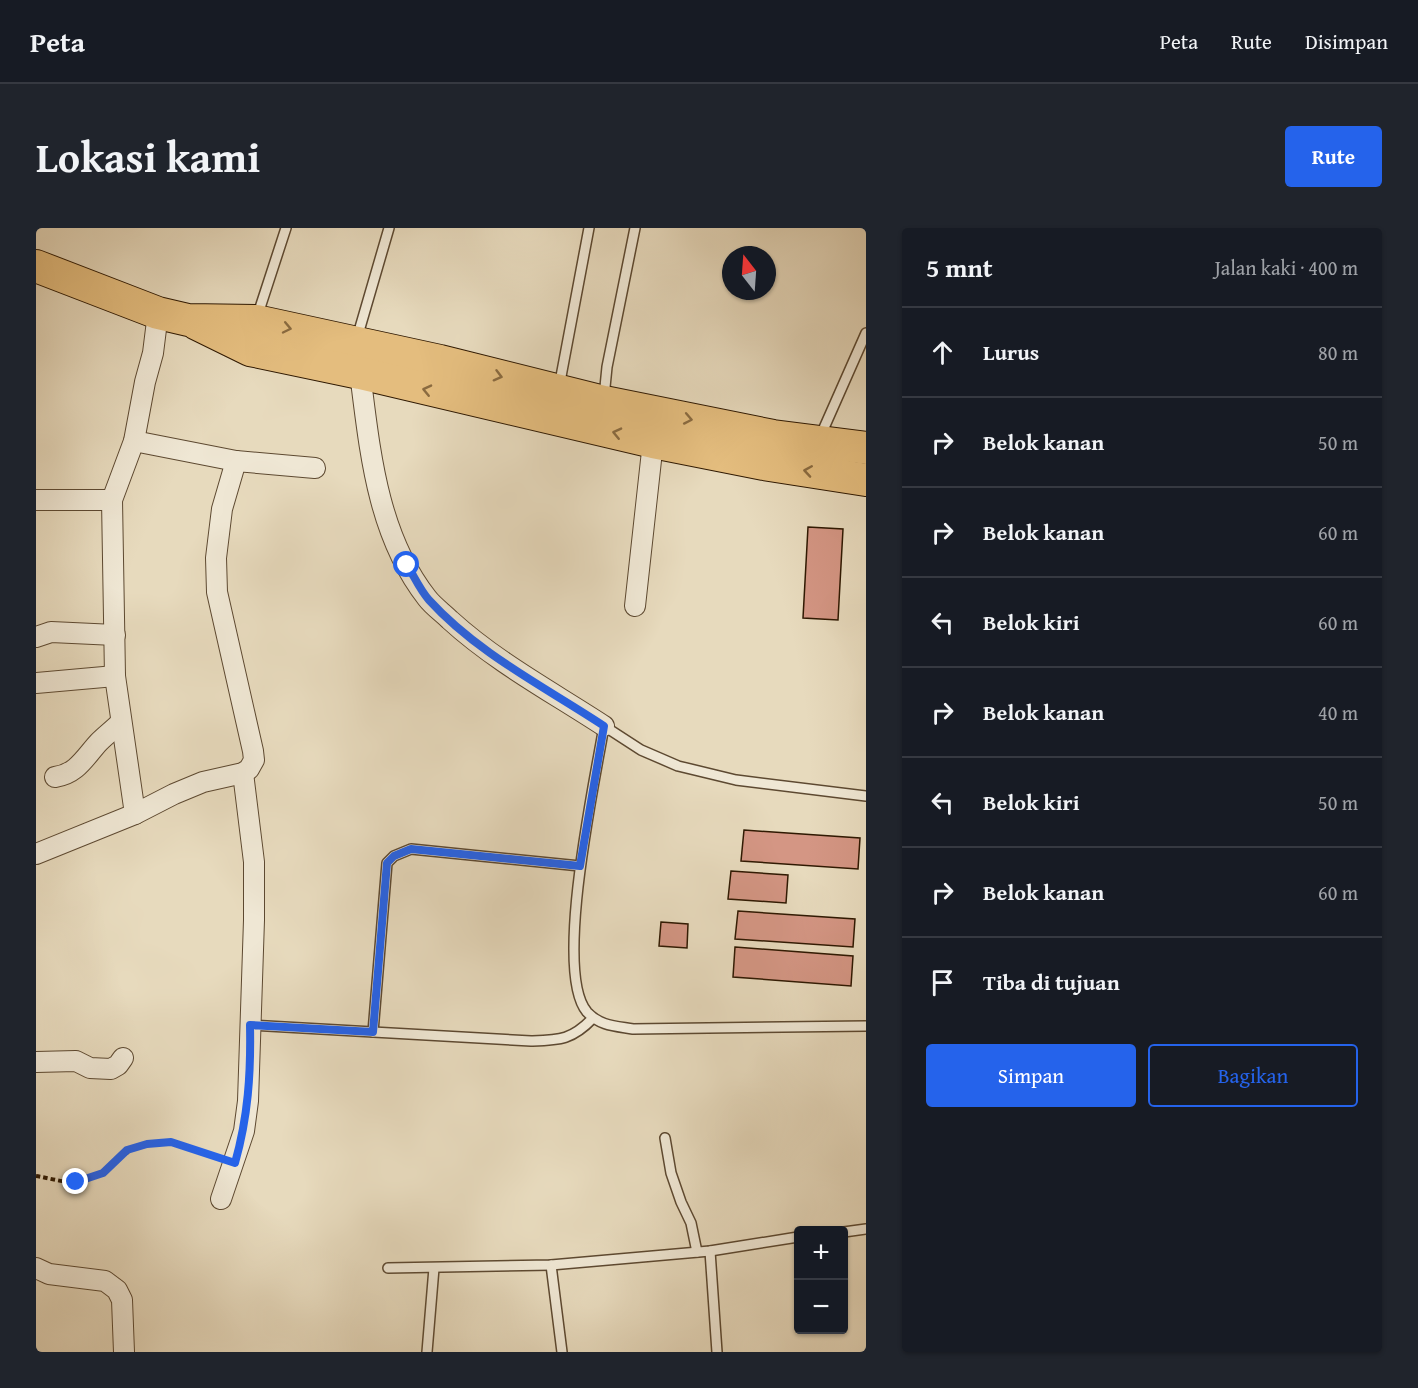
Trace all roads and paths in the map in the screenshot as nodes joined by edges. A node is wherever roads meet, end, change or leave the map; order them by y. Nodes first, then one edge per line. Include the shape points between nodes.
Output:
1 (286, 228) edge
2 (389, 228) edge
3 (589, 228) edge
4 (635, 228) edge
5 (36, 266) edge
6 (173, 316) junction
7 (866, 333) edge
8 (253, 335) junction
9 (356, 342) junction
10 (360, 373) junction
11 (558, 392) junction
12 (604, 402) junction
13 (134, 441) junction
14 (653, 441) junction
15 (818, 442) junction
16 (866, 448) edge
17 (236, 461) junction
18 (315, 468) dead end
19 (866, 480) edge
20 (36, 500) edge
21 (112, 500) junction
22 (635, 606) dead end
23 (115, 635) junction
24 (36, 637) edge
25 (115, 676) junction
26 (36, 683) edge
27 (121, 722) junction
28 (604, 726) junction
29 (243, 773) junction
30 (55, 777) dead end
31 (866, 796) edge
32 (135, 814) junction
33 (36, 854) edge
34 (580, 866) junction
35 (593, 1018) junction
36 (250, 1025) junction
37 (866, 1026) edge
38 (373, 1032) junction
39 (123, 1058) dead end
40 (36, 1062) edge
41 (665, 1138) dead end
42 (235, 1163) junction
43 (36, 1176) edge
44 (221, 1199) dead end
45 (866, 1229) edge
46 (848, 1231) edge
47 (794, 1238) edge
48 (710, 1251) junction
49 (697, 1252) junction
50 (551, 1265) junction
51 (36, 1268) edge
52 (388, 1268) dead end
53 (434, 1268) junction
54 (124, 1352) edge
55 (427, 1352) edge
56 (562, 1352) edge
57 (717, 1352) edge

1 - 8 lane
2 - 9 lane
3 - 11 lane
4 - 12 lane via 607,367
5 - 6 highway
6 - 8 highway
6 - 13 street via 153,353
7 - 15 lane
8 -> 9 highway
8 - 10 highway
9 -> 11 highway
14 -> 10 highway
10 - 28 street via 380,499 394,539 428,598 468,636 507,665
11 - 12 highway
12 -> 15 highway
13 - 17 street
13 - 21 street
19 -> 14 highway
14 - 22 street
15 - 16 highway
17 - 18 street
17 - 29 street via 222,508 216,558 217,592 253,751 254,760
20 - 21 street
21 - 23 street
23 - 24 street via 51,632
23 - 25 street
25 - 26 street
25 - 27 street
27 - 30 street via 79,767
27 - 32 street
28 - 31 lane via 641,750 678,766 736,780
28 - 34 lane
29 - 32 street via 203,782
29 - 36 street via 254,862
32 - 33 street
34 - 35 lane via 573,961 578,992
34 - 38 lane via 411,849 394,856 387,863
35 - 37 lane via 598,1023 633,1029
35 - 38 lane via 581,1031 563,1040
36 - 38 lane
36 - 42 street via 248,1101
39 - 40 street via 111,1069 90,1068 76,1061
41 - 49 lane via 670,1173 691,1224
42 - 43 path via 171,1142 127,1150 103,1173 76,1182
42 - 44 street
45 - 46 lane
47 - 48 lane
48 - 49 lane
48 - 57 lane
49 - 50 lane
50 - 53 lane
50 - 56 lane
51 - 54 street via 49,1274 105,1281 117,1290 122,1300
52 - 53 lane
53 - 55 lane

